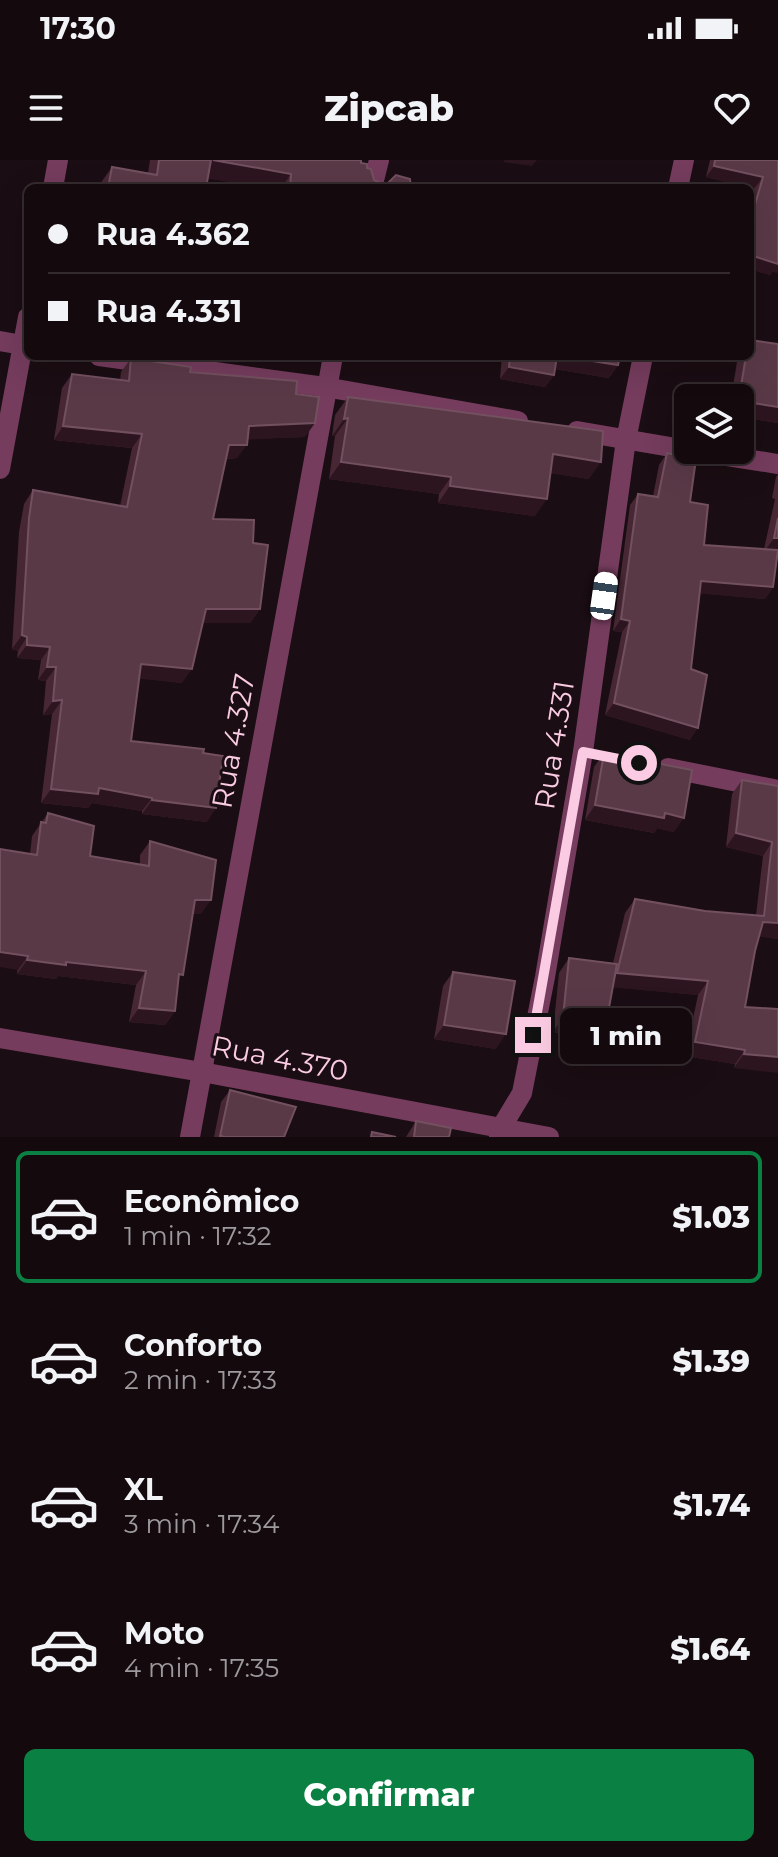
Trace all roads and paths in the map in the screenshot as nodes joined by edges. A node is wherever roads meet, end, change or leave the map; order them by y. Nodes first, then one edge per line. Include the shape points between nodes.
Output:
1 (58, 160) edge
2 (379, 160) edge
3 (684, 160) edge
4 (54, 184) edge
5 (373, 184) edge
6 (679, 184) edge
7 (0, 341) edge
8 (24, 346) edge
9 (24, 351) edge
10 (128, 360) edge
11 (332, 360) edge
12 (642, 360) edge
13 (325, 387) junction
14 (626, 440) junction
15 (674, 448) edge
16 (754, 460) edge
17 (778, 464) edge
18 (0, 469) edge
19 (643, 763) edge
20 (778, 790) edge
21 (0, 1038) edge
22 (202, 1072) junction
23 (500, 1133) edge
24 (190, 1137) edge
25 (549, 1137) edge

1 - 4 street
2 - 5 street
3 - 6 street
7 - 8 street
9 - 18 street
10 - 13 street
11 - 13 street, Rua 4.327
12 - 14 street, Rua 4.331
13 - 14 street
13 - 22 street, Rua 4.327
14 - 15 street
14 - 23 street, Rua 4.331 via 591,753 522,1093
16 - 17 street
19 - 20 street
21 - 22 street, Rua 4.370
22 - 23 street, Rua 4.370
22 - 24 street, Rua 4.327
23 - 25 street, Rua 4.370

